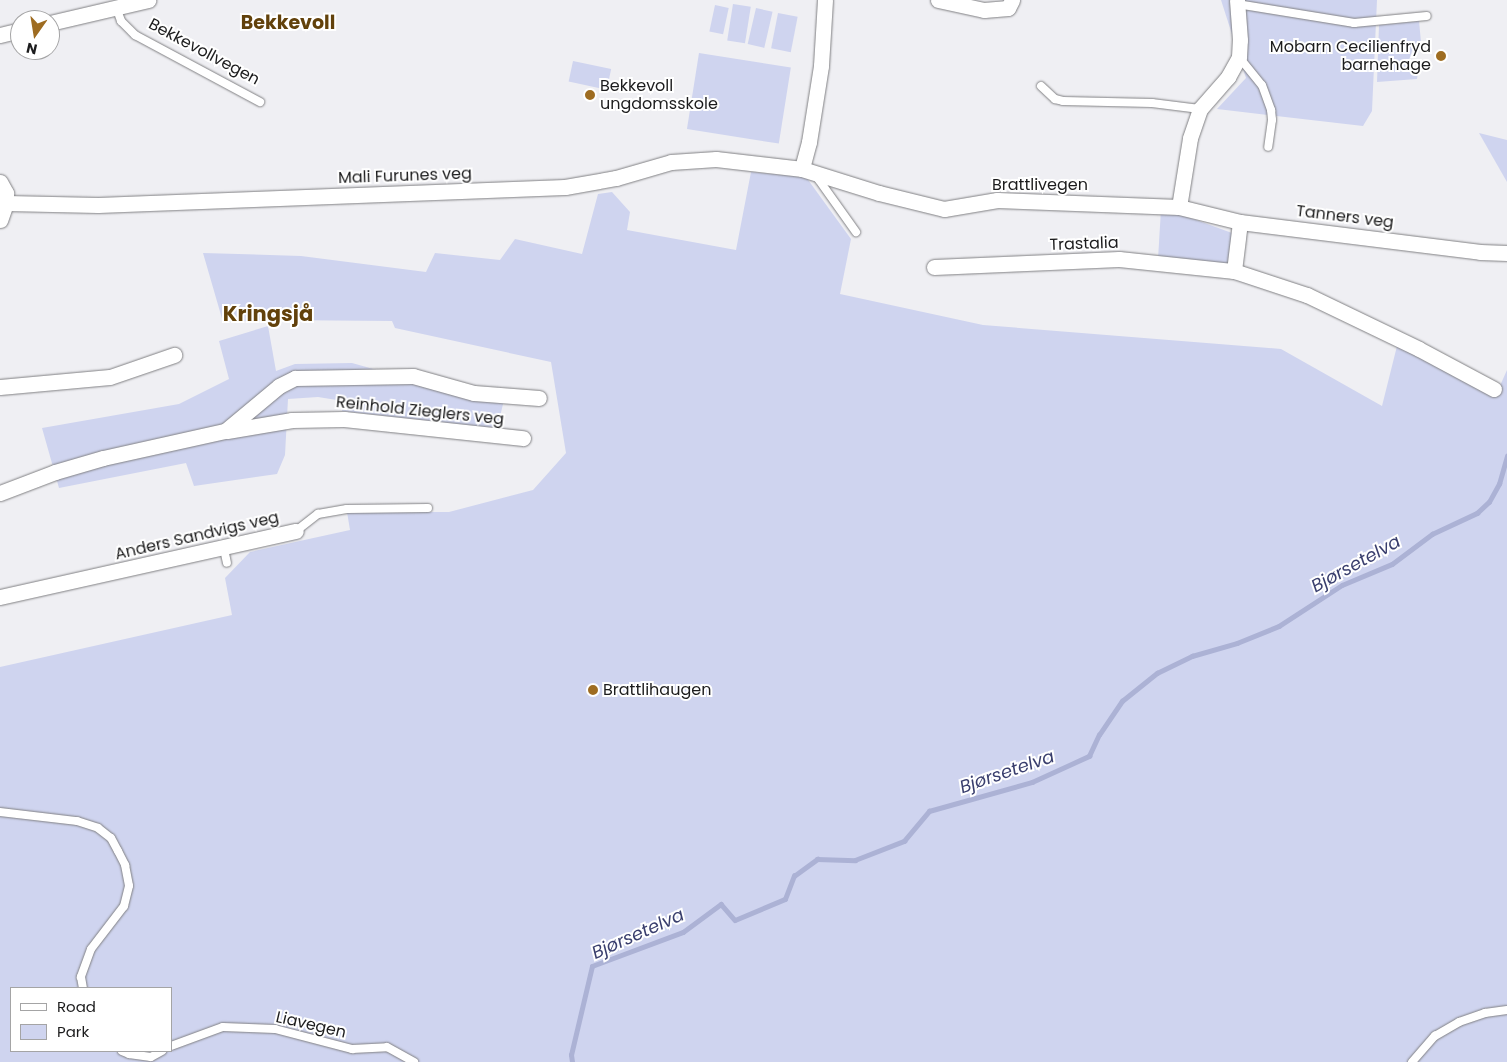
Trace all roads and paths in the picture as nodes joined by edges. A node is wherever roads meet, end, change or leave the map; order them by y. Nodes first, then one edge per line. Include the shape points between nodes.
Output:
1 (148, 0) edge
2 (825, 0) edge
3 (938, 0) edge
4 (1012, 0) edge
5 (1237, 2) edge
6 (116, 7) junction
7 (1427, 16) dead end
8 (60, 21) edge
9 (1239, 56) junction
10 (1041, 86) dead end
11 (260, 102) dead end
12 (1200, 109) junction
13 (1268, 147) dead end
14 (802, 169) junction
15 (817, 175) junction
16 (0, 182) edge
17 (6, 203) junction
18 (1179, 207) junction
19 (0, 220) edge
20 (1240, 222) junction
21 (856, 232) dead end
22 (1507, 252) edge
23 (934, 267) dead end
24 (1234, 271) junction
25 (174, 355) dead end
26 (0, 388) edge
27 (1494, 389) dead end
28 (539, 398) dead end
29 (225, 431) junction
30 (523, 438) dead end
31 (0, 493) edge
32 (428, 508) dead end
33 (296, 532) joint
34 (0, 597) edge
35 (0, 812) edge
36 (83, 987) edge
37 (1507, 1010) edge
38 (172, 1046) edge
39 (124, 1052) edge
40 (160, 1052) edge
41 (414, 1062) edge
42 (1412, 1062) edge

1 - 6 street, Bekkevollvegen
2 - 14 street via 821,66
3 - 4 street via 984,10 1008,8
5 - 7 lane via 1354,23
5 - 9 street
6 - 8 street, Bekkevollvegen
6 - 11 lane, Bekkevollvegen via 121,21 135,36
9 - 12 street via 1228,77
9 - 13 lane via 1262,85 1270,110 1272,120
10 - 12 lane via 1062,102 1152,103
12 - 18 street via 1190,138
14 - 15 street, Brattlivegen
14 - 17 street, Mali Furunes veg via 716,159 670,162 616,178 565,187 98,205
15 - 18 street, Brattlivegen via 944,210 997,200
15 - 21 lane
16 - 17 street via 6,193
17 - 19 street
18 - 20 street, Tanners veg
20 - 22 street, Tanners veg via 1480,252
20 - 24 street
23 - 24 street, Trastalia via 1119,259
24 - 27 street, Trastalia via 1308,295
25 - 26 street via 110,377
28 - 29 street, Reinhold Zieglers veg via 474,393 413,376 295,378 280,386
29 - 30 street, Reinhold Zieglers veg via 292,420 344,419
29 - 31 street, Reinhold Zieglers veg via 103,458
32 - 33 lane, Anders Sandvigs veg via 347,509 318,514
33 - 34 street, Anders Sandvigs veg via 225,556
35 - 36 lane via 77,821 98,828 111,838 125,865 129,886 124,906 91,949 81,977
37 - 42 lane via 1459,1022 1435,1036
38 - 41 lane, Liavegen via 222,1027 275,1028 352,1049 387,1047
39 - 40 lane via 151,1057

